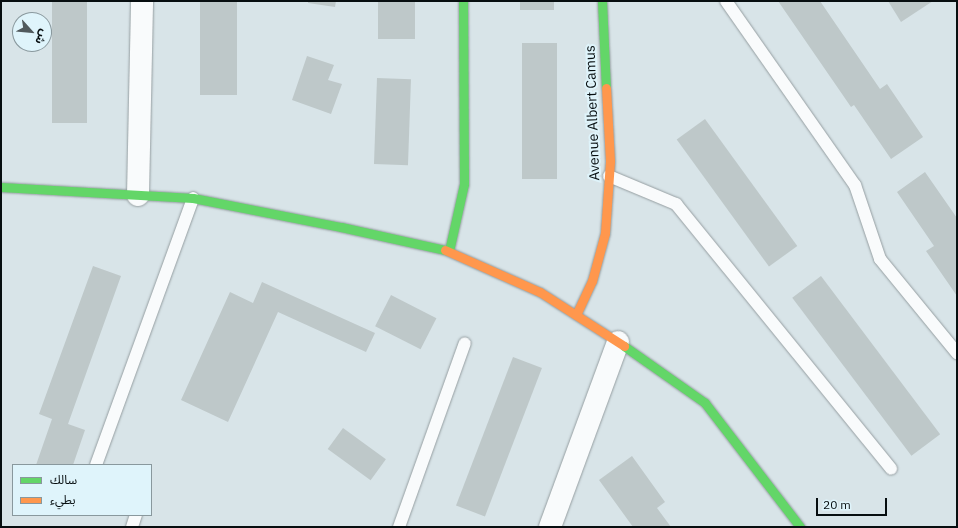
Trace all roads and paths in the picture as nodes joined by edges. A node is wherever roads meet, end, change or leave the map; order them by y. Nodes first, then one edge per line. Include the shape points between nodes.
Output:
1 (142, 1) edge
2 (463, 1) edge
3 (602, 1) edge
4 (726, 1) edge
5 (610, 176) junction
6 (1, 187) edge
7 (138, 195) junction
8 (193, 198) junction
9 (449, 251) junction
10 (576, 315) junction
11 (618, 342) junction
12 (465, 344) dead end
13 (957, 354) edge
14 (96, 464) edge
15 (891, 469) dead end
16 (136, 516) edge
17 (132, 527) edge
18 (399, 527) edge
19 (550, 527) edge
20 (800, 527) edge

1 - 7 street
2 - 9 street via 464,184
3 - 5 street, Avenue Albert Camus
4 - 13 lane via 855,185 880,259
5 - 10 street, Avenue Albert Camus via 605,233 592,281
5 - 15 lane via 676,204
6 - 7 street
7 - 8 street
8 - 9 street via 341,226
8 - 14 lane
9 - 10 street via 540,292
10 - 11 street
11 - 19 street
11 - 20 street via 705,403
12 - 18 lane
16 - 17 lane

